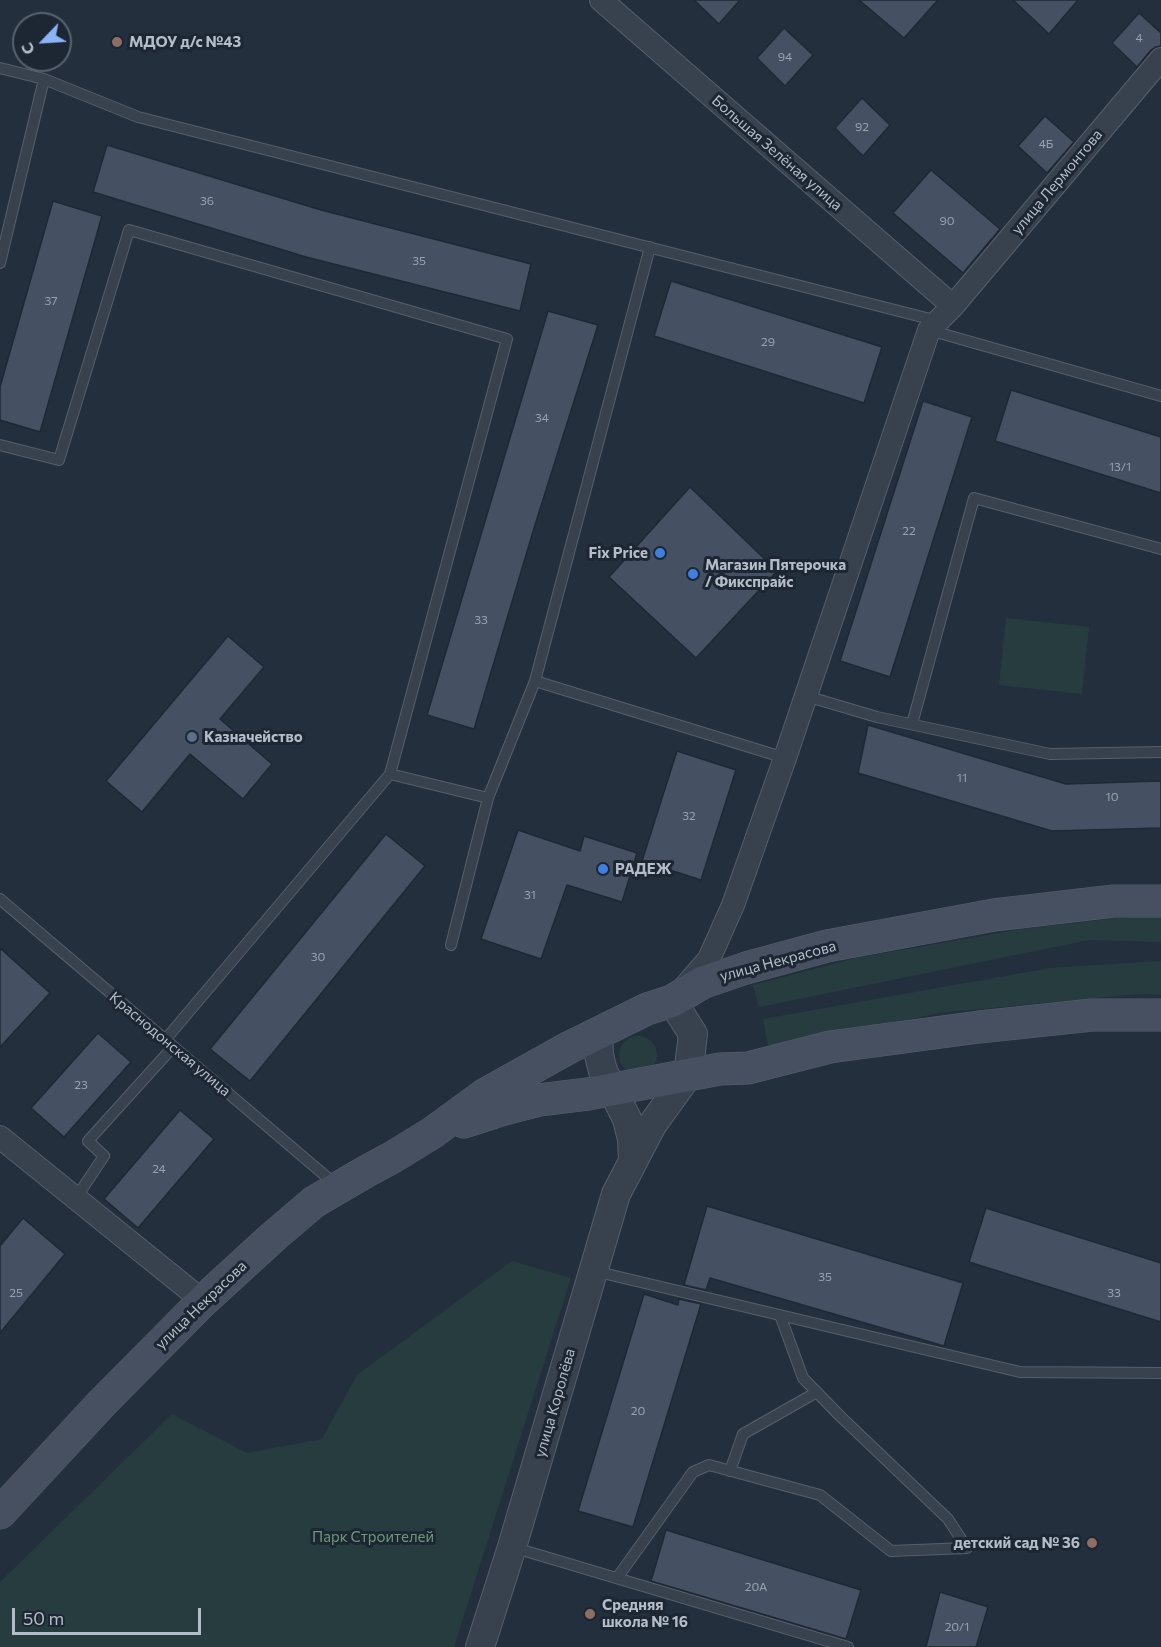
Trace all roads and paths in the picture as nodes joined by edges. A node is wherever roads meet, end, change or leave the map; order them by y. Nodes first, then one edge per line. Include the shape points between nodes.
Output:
1 (611, 3) edge
2 (1161, 59) edge
3 (0, 68) edge
4 (44, 79) junction
5 (650, 247) junction
6 (0, 263) edge
7 (940, 319) junction
8 (1161, 396) edge
9 (0, 445) edge
10 (1161, 549) edge
11 (535, 681) junction
12 (806, 696) junction
13 (912, 724) junction
14 (1161, 752) edge
15 (785, 758) junction
16 (390, 774) junction
17 (488, 798) junction
18 (0, 899) edge
19 (1161, 901) edge
20 (451, 945) dead end
21 (672, 1001) junction
22 (1161, 1015) edge
23 (598, 1033) junction
24 (169, 1043) junction
25 (688, 1076) junction
26 (612, 1089) junction
27 (432, 1133) junction
28 (0, 1137) edge
29 (633, 1161) junction
30 (340, 1188) junction
31 (76, 1198) junction
32 (594, 1271) junction
33 (203, 1301) junction
34 (780, 1315) junction
35 (1161, 1373) edge
36 (817, 1392) junction
37 (730, 1471) junction
38 (0, 1514) edge
39 (512, 1547) junction
40 (616, 1578) junction
41 (480, 1647) edge
42 (848, 1647) edge

1 - 7 street, Большая Зелёная улица
2 - 7 street, улица Лермонтова
3 - 4 lane
4 - 5 lane via 138,117
4 - 6 lane
5 - 7 lane
5 - 11 lane
7 - 8 lane
7 - 12 street
9 - 16 lane via 59,460 129,230 507,339
10 - 13 lane via 974,498
11 - 15 lane
11 - 17 lane
12 - 13 lane
12 - 15 street
13 - 14 lane via 1050,754
15 - 21 street via 733,905 709,959
16 - 17 lane
16 - 24 lane
17 - 20 lane
18 - 24 lane, Краснодонская улица
19 - 21 main road, улица Некрасова via 993,915 827,946 717,977
21 - 23 main road, улица Некрасова
21 - 25 street via 693,1034
22 - 25 main road, улица Некрасова via 1092,1015 979,1027 830,1047 748,1068
23 - 26 street via 599,1056
23 - 27 main road, улица Некрасова via 484,1095
24 - 30 lane, Краснодонская улица
24 - 31 lane via 88,1141 104,1156
25 - 26 main road, улица Некрасова
25 - 29 street, улица Королёва via 652,1125
26 - 27 main road, улица Некрасова via 539,1100
26 - 29 street via 627,1119
27 - 30 main road, улица Некрасова
28 - 31 street
29 - 32 street, улица Королёва via 616,1194
30 - 33 main road, улица Некрасова via 314,1202
31 - 33 street
32 - 34 lane
32 - 39 street, улица Королёва
33 - 38 main road, улица Некрасова
34 - 35 lane via 1020,1372
34 - 36 lane via 803,1378
36 - 37 lane via 743,1434
36 - 37 lane via 948,1519 967,1548 891,1551 820,1495
37 - 40 lane via 709,1465 693,1472
39 - 40 lane
39 - 41 street, улица Королёва
40 - 42 lane

